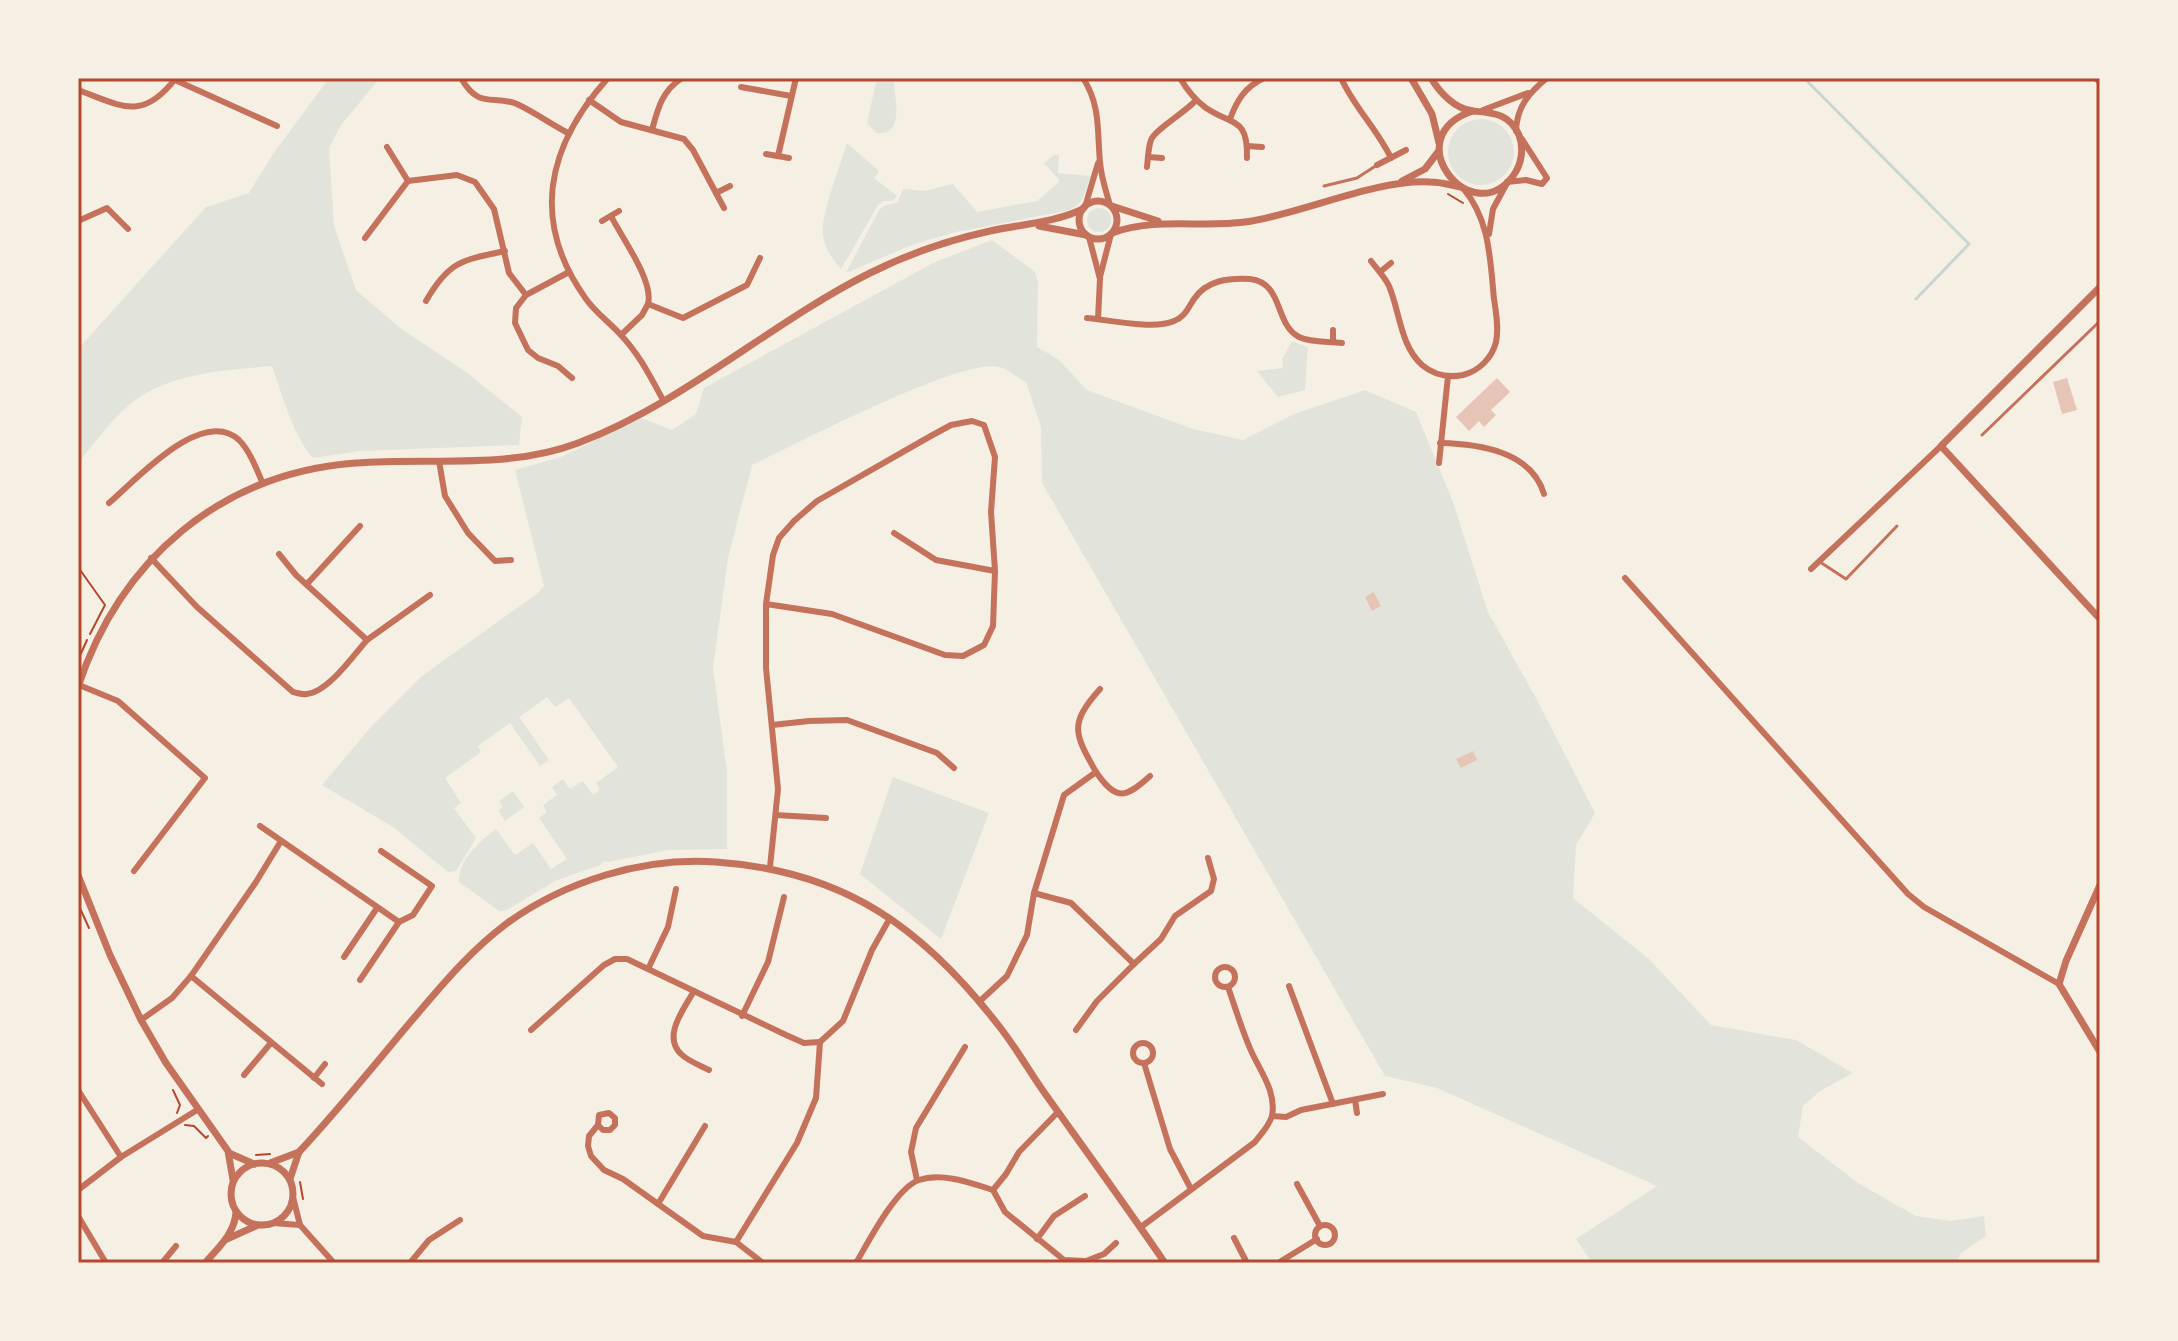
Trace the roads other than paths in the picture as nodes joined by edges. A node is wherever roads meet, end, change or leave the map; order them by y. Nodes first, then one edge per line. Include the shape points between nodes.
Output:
1 (461, 78) edge
2 (608, 78) edge
3 (682, 78) edge
4 (755, 78) edge
5 (796, 78) edge
6 (1083, 78) edge
7 (1180, 78) edge
8 (1264, 78) edge
9 (1341, 78) edge
10 (1411, 78) edge
11 (1431, 78) edge
12 (1547, 78) edge
13 (2095, 78) edge
14 (175, 79) edge
15 (2100, 82) edge
16 (741, 87) dead end
17 (753, 89) junction
18 (78, 90) edge
19 (1533, 90) junction
20 (791, 96) junction
21 (589, 100) junction
22 (1196, 100) junction
23 (1483, 110) junction
24 (1473, 111) junction
25 (1230, 119) junction
26 (277, 126) dead end
27 (652, 130) junction
28 (568, 133) junction
29 (1518, 134) junction
30 (1247, 146) junction
31 (1440, 146) junction
32 (387, 147) dead end
33 (1262, 147) dead end
34 (1406, 150) dead end
35 (766, 154) dead end
36 (778, 156) junction
37 (1148, 157) junction
38 (789, 158) dead end
39 (1162, 158) dead end
40 (1247, 158) dead end
41 (1391, 158) junction
42 (1099, 160) junction
43 (1377, 165) joint
44 (1147, 167) dead end
45 (408, 181) junction
46 (1507, 183) junction
47 (1397, 184) junction
48 (730, 186) dead end
49 (1324, 186) dead end
50 (1462, 188) junction
51 (716, 193) junction
52 (1110, 206) junction
53 (724, 208) dead end
54 (1084, 208) junction
55 (619, 211) dead end
56 (611, 216) junction
57 (78, 221) edge
58 (602, 221) dead end
59 (1164, 223) junction
60 (1033, 225) junction
61 (128, 229) dead end
62 (1112, 234) junction
63 (1088, 236) junction
64 (365, 238) dead end
65 (1488, 242) junction
66 (505, 251) junction
67 (760, 258) dead end
68 (1371, 261) dead end
69 (1391, 263) dead end
70 (569, 272) junction
71 (1380, 272) junction
72 (1100, 279) junction
73 (2100, 287) edge
74 (526, 295) junction
75 (426, 301) dead end
76 (648, 304) junction
77 (1087, 318) dead end
78 (1098, 319) junction
79 (2100, 321) edge
80 (1333, 330) dead end
81 (621, 335) junction
82 (1333, 342) junction
83 (1342, 343) dead end
84 (1448, 376) junction
85 (572, 378) dead end
86 (663, 400) junction
87 (1982, 435) dead end
88 (1440, 443) junction
89 (1941, 446) junction
90 (439, 461) junction
91 (1439, 463) dead end
92 (263, 484) junction
93 (1544, 494) dead end
94 (109, 503) dead end
95 (360, 526) dead end
96 (1897, 526) dead end
97 (894, 533) dead end
98 (279, 554) dead end
99 (151, 558) junction
100 (511, 560) dead end
101 (1819, 561) junction
102 (1811, 569) dead end
103 (995, 571) junction
104 (1625, 578) dead end
105 (307, 584) junction
106 (430, 595) dead end
107 (766, 604) junction
108 (2100, 619) edge
109 (367, 640) junction
110 (78, 686) edge
111 (1100, 689) dead end
112 (772, 725) junction
113 (954, 768) dead end
114 (1096, 772) junction
115 (1150, 776) dead end
116 (776, 815) junction
117 (826, 818) dead end
118 (260, 826) dead end
119 (281, 841) junction
120 (381, 851) dead end
121 (1208, 858) dead end
122 (770, 867) junction
123 (134, 871) dead end
124 (78, 875) edge
125 (79, 885) edge
126 (2100, 885) edge
127 (676, 889) dead end
128 (1034, 893) junction
129 (784, 897) dead end
130 (377, 908) junction
131 (890, 918) junction
132 (399, 922) junction
133 (344, 957) dead end
134 (1134, 964) junction
135 (649, 967) junction
136 (191, 976) junction
137 (360, 980) dead end
138 (2059, 984) junction
139 (1289, 986) dead end
140 (1228, 987) dead end
141 (694, 991) junction
142 (979, 1002) junction
143 (742, 1016) junction
144 (141, 1020) junction
145 (531, 1030) dead end
146 (1076, 1030) dead end
147 (820, 1042) junction
148 (270, 1044) junction
149 (965, 1047) dead end
150 (2100, 1052) edge
151 (1144, 1063) dead end
152 (325, 1064) dead end
153 (709, 1070) dead end
154 (244, 1075) dead end
155 (314, 1078) junction
156 (322, 1084) dead end
157 (78, 1090) edge
158 (1383, 1094) dead end
159 (1355, 1100) junction
160 (1333, 1104) junction
161 (197, 1110) junction
162 (1058, 1112) junction
163 (1357, 1113) dead end
164 (1272, 1116) junction
165 (598, 1125) dead end
166 (705, 1126) dead end
167 (228, 1151) junction
168 (299, 1152) junction
169 (121, 1157) junction
170 (270, 1163) junction
171 (254, 1164) junction
172 (290, 1179) junction
173 (233, 1180) junction
174 (917, 1180) junction
175 (1297, 1184) dead end
176 (1191, 1189) junction
177 (78, 1190) edge
178 (993, 1190) junction
179 (1085, 1196) dead end
180 (293, 1197) junction
181 (658, 1204) junction
182 (236, 1212) junction
183 (78, 1216) edge
184 (460, 1220) dead end
185 (273, 1223) junction
186 (260, 1225) junction
187 (300, 1225) junction
188 (1320, 1226) junction
189 (1141, 1227) junction
190 (1234, 1238) dead end
191 (1037, 1239) junction
192 (1317, 1239) junction
193 (225, 1240) junction
194 (736, 1242) junction
195 (1116, 1243) dead end
196 (1249, 1244) dead end
197 (176, 1246) dead end
198 (1240, 1249) junction
199 (1064, 1261) edge
200 (106, 1263) edge
201 (162, 1263) edge
202 (205, 1263) edge
203 (334, 1263) edge
204 (410, 1263) edge
205 (763, 1263) edge
206 (856, 1263) edge
207 (1165, 1263) edge
208 (1247, 1263) edge
209 (1278, 1263) edge

1 - 28 street via 483,100 513,102
2 - 21 street
3 - 27 street via 663,95
4 - 17 street
5 - 20 street
6 - 42 street via 1098,114
7 - 22 street
8 - 25 street via 1240,96
9 - 41 street
10 - 31 street via 1432,114
11 - 24 street via 1445,96
12 - 19 street
13 - 15 street
14 - 18 street via 156,100 130,109
14 - 26 street
16 - 17 street
17 - 20 street
19 - 23 street
19 - 29 street via 1519,111
20 - 36 street
21 - 27 street via 621,122
21 - 28 street
22 - 25 street
22 - 37 street via 1154,134
23 - 24 street
23 - 29 street via 1504,117
24 - 31 street via 1449,123
25 - 30 street via 1242,128
27 - 51 street via 684,139
28 - 70 street via 551,193 551,220
29 - 46 street via 1521,161
29 - 46 street via 1547,178 1542,184
30 - 33 street
30 - 40 street
31 - 47 street via 1425,169
31 - 50 street via 1443,168
32 - 45 street
34 - 41 street
35 - 36 street
36 - 38 street
37 - 39 street
37 - 44 street
41 - 43 street
42 - 52 street
42 - 54 street
43 - 49 lane via 1357,178
45 - 64 street
45 - 66 street via 457,175 475,182 494,209
46 - 50 street via 1484,192
46 - 65 street via 1493,209
47 - 50 street via 1430,182
47 - 59 street via 1252,221
48 - 51 street
50 - 65 street via 1480,215
51 - 53 street
52 - 54 street via 1094,202
52 - 59 street
52 - 62 street via 1117,216
54 - 60 street
54 - 63 street via 1080,219
55 - 56 street
56 - 58 street
56 - 76 street via 645,280
57 - 61 street via 107,208
59 - 62 street
60 - 63 street
60 - 86 street via 944,243 871,272
62 - 63 street
62 - 72 street
63 - 72 street
65 - 84 street via 1496,341 1491,356 1479,367
66 - 74 street via 509,273
66 - 75 street via 463,260 439,279
67 - 76 street via 747,285 683,318
68 - 71 street
69 - 71 street
70 - 74 street
70 - 81 street via 587,301
71 - 84 street via 1415,357 1426,368
72 - 78 street
73 - 89 street
74 - 85 street via 516,308 522,340 538,358
76 - 81 street
77 - 78 street
78 - 82 street via 1169,323 1185,314 1209,284 1249,279 1273,292 1292,332 1307,340
79 - 87 lane
80 - 82 street
81 - 86 street
82 - 83 street
84 - 88 street
86 - 90 street via 575,444 501,460
88 - 91 street
88 - 93 street via 1491,447 1536,475
89 - 101 street
89 - 108 street
90 - 92 street via 316,468
90 - 100 street via 445,496 468,533 495,561
92 - 94 street via 239,441 214,431 183,441
92 - 99 street via 229,499
95 - 105 street
96 - 101 lane via 1846,579
97 - 103 street via 936,560
98 - 105 street
99 - 109 street via 197,607 293,692 321,689
99 - 110 street via 113,609
101 - 102 street
103 - 107 street via 993,626 984,645 963,656 945,655 832,614
103 - 107 street via 995,457 984,425 972,421 951,425 897,454 817,501 794,521 773,555
104 - 138 street via 1908,894
105 - 109 street
106 - 109 street
107 - 112 street
110 - 123 street via 118,701 205,778
111 - 114 street via 1082,709 1077,724 1081,745
112 - 113 street via 847,720 937,753
112 - 116 street
114 - 115 street via 1108,790 1118,793 1133,791
114 - 128 street via 1064,795
116 - 117 street
116 - 122 street
118 - 119 street
119 - 130 street
119 - 136 street
120 - 132 street via 432,886 413,915
121 - 134 street via 1214,879 1211,891 1175,916 1161,939
122 - 131 street via 853,895
122 - 168 street via 669,862 598,878 524,912 464,960
124 - 125 street
125 - 144 street
126 - 138 street
127 - 135 street via 668,927
128 - 134 street via 1071,903
128 - 142 street via 1027,935 1007,976
129 - 143 street via 768,962
130 - 132 street
130 - 133 street
131 - 142 street via 954,972
131 - 147 street via 843,1021
132 - 137 street
134 - 146 street
135 - 141 street
135 - 145 street via 615,959
136 - 144 street
136 - 148 street
138 - 150 street
139 - 160 street
140 - 164 street via 1268,1084
141 - 143 street
141 - 153 street via 674,1027 674,1042 681,1054
142 - 162 street
143 - 147 street via 804,1043
144 - 161 street
147 - 194 street via 816,1098 797,1143
148 - 154 street
148 - 155 street
149 - 174 street via 916,1128 911,1152
151 - 176 street via 1170,1149
152 - 155 street
155 - 156 street
157 - 169 street
158 - 159 street
159 - 160 street
159 - 163 street
160 - 164 street
161 - 167 street
161 - 169 street
162 - 178 street via 1019,1152
162 - 189 street
164 - 176 street via 1255,1142
165 - 181 street via 589,1136 591,1156
166 - 181 street
167 - 171 street
167 - 173 street
168 - 170 street
168 - 172 street
169 - 177 street
170 - 171 street
170 - 172 street
171 - 173 street
172 - 180 street
173 - 182 street
174 - 178 street via 947,1179
174 - 206 street via 902,1191
175 - 188 street
176 - 189 street
178 - 191 street via 1005,1212
179 - 191 street via 1054,1216
180 - 185 street via 285,1215
180 - 187 street
181 - 194 street via 703,1236
182 - 186 street
182 - 193 street
183 - 200 street
184 - 204 street via 429,1240
185 - 186 street
185 - 187 street
186 - 193 street
187 - 203 street
188 - 192 street
188 - 192 street via 1330,1226 1334,1237 1328,1244
189 - 207 street
190 - 198 street
191 - 199 street
192 - 209 street
193 - 202 street
194 - 205 street
195 - 199 street via 1086,1261
196 - 198 street
197 - 201 street
198 - 208 street

